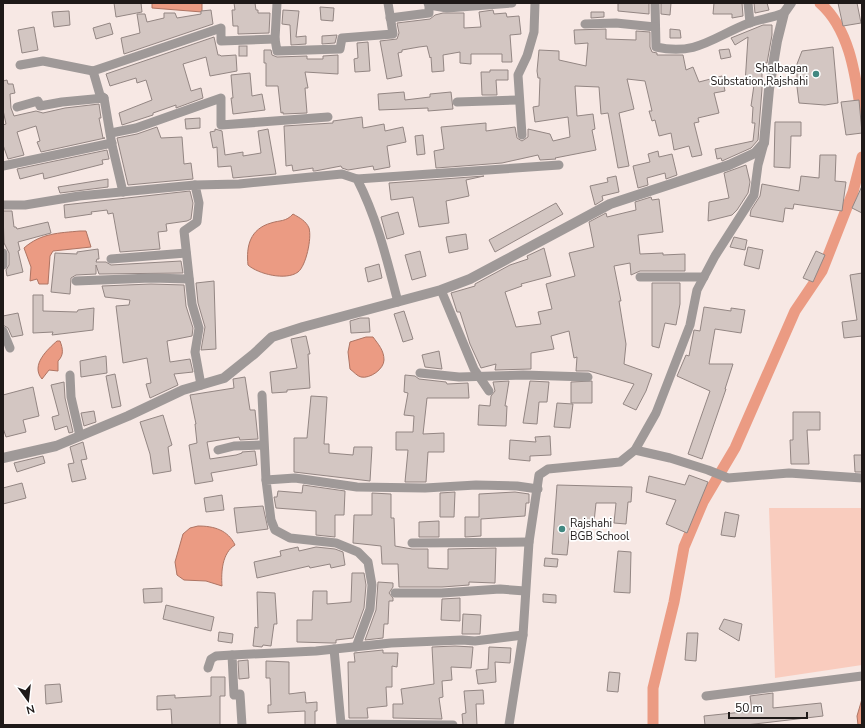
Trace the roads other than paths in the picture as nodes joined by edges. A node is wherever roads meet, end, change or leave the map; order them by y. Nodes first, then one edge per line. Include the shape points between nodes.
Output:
1 (277, 3) edge
2 (388, 3) edge
3 (512, 3) edge
4 (536, 3) edge
5 (655, 3) edge
6 (748, 3) edge
7 (790, 3) edge
8 (428, 4) edge
9 (784, 13) junction
10 (390, 18) junction
11 (750, 23) junction
12 (585, 24) dead end
13 (655, 27) junction
14 (275, 39) junction
15 (20, 65) dead end
16 (93, 70) junction
17 (104, 98) junction
18 (519, 100) junction
19 (457, 102) dead end
20 (17, 107) dead end
21 (328, 117) dead end
22 (522, 135) dead end
23 (111, 138) junction
24 (764, 143) junction
25 (559, 165) dead end
26 (3, 166) edge
27 (357, 179) junction
28 (195, 186) junction
29 (123, 192) junction
30 (3, 205) edge
31 (3, 253) edge
32 (186, 253) junction
33 (111, 259) dead end
34 (3, 265) edge
35 (640, 277) dead end
36 (704, 277) junction
37 (189, 279) junction
38 (76, 281) dead end
39 (441, 290) junction
40 (398, 302) junction
41 (3, 331) edge
42 (10, 348) dead end
43 (420, 373) dead end
44 (70, 375) dead end
45 (479, 376) junction
46 (588, 376) dead end
47 (201, 385) junction
48 (489, 391) dead end
49 (262, 395) dead end
50 (80, 436) junction
51 (264, 445) junction
52 (218, 450) dead end
53 (635, 450) junction
54 (3, 458) edge
55 (862, 478) edge
56 (266, 480) junction
57 (538, 489) junction
58 (530, 542) junction
59 (412, 543) dead end
60 (525, 591) junction
61 (395, 593) dead end
62 (523, 635) junction
63 (356, 647) junction
64 (334, 649) junction
65 (232, 655) junction
66 (208, 668) dead end
67 (862, 676) edge
68 (706, 696) dead end
69 (242, 725) edge
70 (453, 725) edge
71 (509, 725) edge

1 - 14 street
2 - 10 street
3 - 8 street via 446,8
4 - 18 street via 534,32 528,56 518,75
5 - 13 street
6 - 11 street
7 - 9 street
8 - 10 street via 429,13
9 - 11 street via 772,19
9 - 24 street via 769,89
10 - 14 street via 392,34 342,38 340,49 277,51
11 - 13 street via 692,49 672,51 656,47
12 - 13 street via 616,23
14 - 16 street via 221,41 221,28
15 - 16 street via 43,61
16 - 17 street via 100,95
17 - 20 street via 40,106 38,102
17 - 23 street
18 - 19 street
18 - 22 street
21 - 23 street via 221,125 221,98
23 - 26 street
23 - 29 street
24 - 36 street via 754,195
24 - 39 street via 755,154 735,163 610,204 470,279
25 - 27 street
27 - 28 street via 342,174
27 - 40 street via 367,198
28 - 29 street
28 - 32 street via 199,203 197,222 184,231
29 - 30 street via 25,205
31 - 34 street
32 - 33 street
32 - 37 street
35 - 36 street
36 - 53 street via 697,290 690,325 656,413
37 - 38 street
37 - 47 street via 192,304 199,328 195,352
39 - 40 street
39 - 45 street
40 - 47 street via 272,337 224,378
41 - 42 street
43 - 45 street via 459,377
44 - 50 street via 71,397
45 - 46 street
45 - 48 street
47 - 50 street via 183,390
49 - 51 street
50 - 54 street via 56,446
51 - 52 street via 234,446
51 - 56 street
53 - 55 street via 670,458 728,478 789,473
53 - 57 street via 620,462 548,470 539,475
56 - 57 street via 295,478 357,487 425,488 476,485
56 - 63 street via 271,520 275,530 290,538 336,543 358,552 368,562 372,585 370,609
57 - 58 street
58 - 59 street
58 - 60 street
60 - 61 street via 500,589
60 - 62 street
62 - 63 street via 475,641 399,642
62 - 71 street
63 - 64 street
64 - 65 street
64 - 70 street via 341,724
65 - 66 street via 216,656 211,659
65 - 69 street via 234,695 240,694
67 - 68 street

